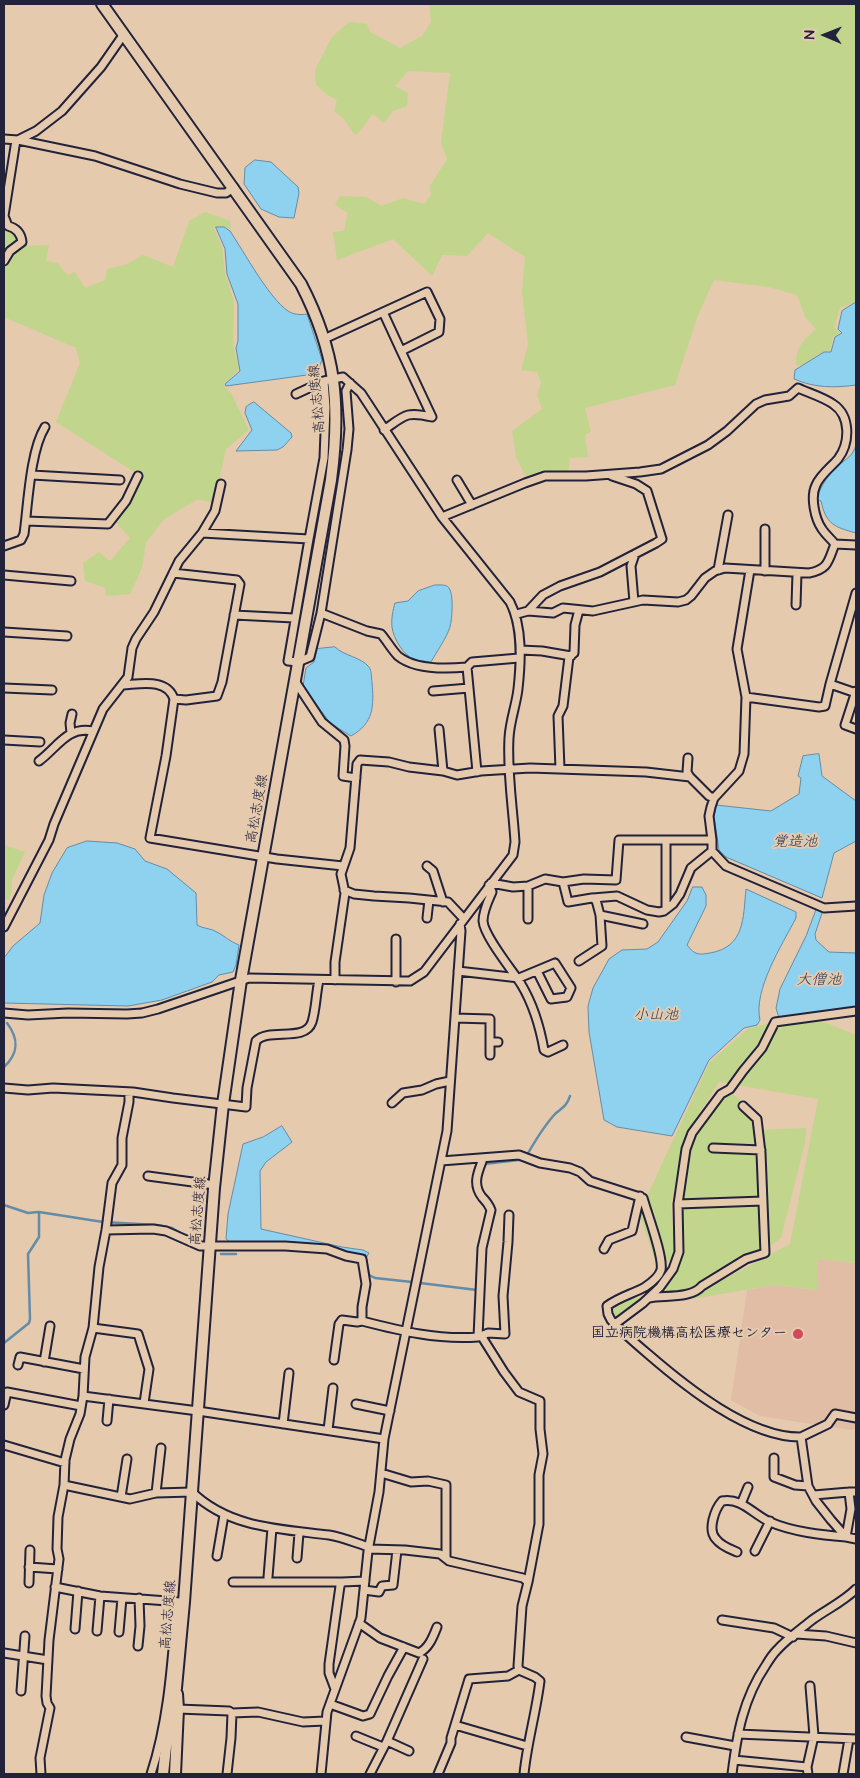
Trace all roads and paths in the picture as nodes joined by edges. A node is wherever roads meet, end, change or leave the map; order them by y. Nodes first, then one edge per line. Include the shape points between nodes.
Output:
1 (102, 4) edge
2 (124, 34) junction
3 (4, 139) edge
4 (17, 140) junction
5 (234, 188) junction
6 (6, 227) edge
7 (4, 261) edge
8 (383, 312) junction
9 (324, 339) junction
10 (401, 351) junction
11 (328, 380) junction
12 (350, 383) junction
13 (296, 394) dead end
14 (44, 427) dead end
15 (384, 430) junction
16 (608, 474) junction
17 (32, 475) junction
18 (138, 476) dead end
19 (120, 480) dead end
20 (457, 480) dead end
21 (221, 484) dead end
22 (472, 505) junction
23 (728, 515) dead end
24 (442, 517) junction
25 (26, 522) junction
26 (765, 529) dead end
27 (202, 534) junction
28 (309, 539) junction
29 (835, 544) junction
30 (856, 545) edge
31 (4, 546) edge
32 (635, 554) junction
33 (718, 570) junction
34 (750, 570) junction
35 (765, 571) junction
36 (797, 572) junction
37 (173, 573) junction
38 (4, 575) edge
39 (71, 581) dead end
40 (856, 592) edge
41 (634, 602) junction
42 (796, 605) dead end
43 (579, 610) junction
44 (528, 612) junction
45 (321, 613) junction
46 (517, 614) junction
47 (234, 615) junction
48 (294, 618) junction
49 (4, 632) edge
50 (67, 636) dead end
51 (520, 650) junction
52 (571, 656) junction
53 (519, 658) junction
54 (298, 662) junction
55 (467, 667) junction
56 (295, 681) junction
57 (830, 684) junction
58 (123, 685) junction
59 (4, 688) edge
60 (469, 688) junction
61 (52, 690) dead end
62 (433, 691) dead end
63 (856, 692) edge
64 (746, 697) junction
65 (174, 699) junction
66 (72, 714) dead end
67 (438, 729) dead end
68 (856, 729) edge
69 (93, 731) junction
70 (71, 733) junction
71 (4, 740) edge
72 (40, 742) dead end
73 (688, 758) dead end
74 (39, 761) dead end
75 (510, 769) junction
76 (560, 770) junction
77 (443, 771) junction
78 (477, 772) junction
79 (690, 777) junction
80 (356, 778) junction
81 (714, 798) junction
82 (666, 840) junction
83 (712, 840) junction
84 (712, 851) junction
85 (263, 857) junction
86 (343, 866) junction
87 (427, 866) dead end
88 (563, 882) junction
89 (490, 884) junction
90 (528, 886) junction
91 (344, 890) junction
92 (593, 898) junction
93 (429, 900) junction
94 (444, 902) junction
95 (856, 906) edge
96 (666, 909) junction
97 (600, 915) junction
98 (427, 918) dead end
99 (528, 919) dead end
100 (462, 921) junction
101 (643, 924) dead end
102 (4, 927) edge
103 (396, 939) dead end
104 (579, 961) dead end
105 (537, 970) junction
106 (458, 971) junction
107 (516, 978) junction
108 (241, 980) junction
109 (319, 980) junction
110 (334, 980) junction
111 (396, 982) junction
112 (856, 1011) edge
113 (4, 1013) edge
114 (455, 1018) junction
115 (490, 1042) junction
116 (498, 1042) dead end
117 (564, 1045) dead end
118 (490, 1055) dead end
119 (450, 1081) junction
120 (4, 1088) edge
121 (129, 1092) junction
122 (392, 1103) dead end
123 (223, 1104) junction
124 (743, 1106) dead end
125 (712, 1148) dead end
126 (761, 1150) junction
127 (483, 1158) junction
128 (441, 1161) junction
129 (148, 1176) dead end
130 (215, 1185) junction
131 (640, 1196) junction
132 (763, 1201) junction
133 (678, 1204) junction
134 (509, 1215) dead end
135 (106, 1225) junction
136 (210, 1245) junction
137 (604, 1250) dead end
138 (648, 1298) junction
139 (362, 1321) junction
140 (614, 1324) junction
141 (50, 1326) dead end
142 (94, 1328) junction
143 (406, 1332) junction
144 (480, 1337) junction
145 (334, 1360) dead end
146 (44, 1362) junction
147 (18, 1365) dead end
148 (84, 1369) junction
149 (289, 1373) dead end
150 (333, 1388) dead end
151 (83, 1396) junction
152 (109, 1399) junction
153 (144, 1403) junction
154 (356, 1404) dead end
155 (4, 1405) edge
156 (81, 1406) junction
157 (198, 1411) junction
158 (390, 1411) junction
159 (856, 1418) edge
160 (107, 1421) dead end
161 (283, 1424) junction
162 (328, 1430) junction
163 (801, 1437) junction
164 (384, 1439) junction
165 (4, 1444) edge
166 (161, 1448) dead end
167 (774, 1458) dead end
168 (127, 1459) dead end
169 (65, 1463) junction
170 (381, 1473) junction
171 (64, 1485) junction
172 (808, 1486) junction
173 (748, 1487) dead end
174 (192, 1492) junction
175 (852, 1492) edge
176 (156, 1493) junction
177 (814, 1496) junction
178 (121, 1497) junction
179 (741, 1504) junction
180 (224, 1515) junction
181 (770, 1522) junction
182 (272, 1528) junction
183 (299, 1533) junction
184 (846, 1537) junction
185 (856, 1539) edge
186 (369, 1548) junction
187 (30, 1550) dead end
188 (397, 1550) junction
189 (755, 1551) dead end
190 (737, 1552) dead end
191 (217, 1556) dead end
192 (297, 1558) dead end
193 (446, 1558) junction
194 (29, 1567) junction
195 (58, 1569) junction
196 (268, 1577) dead end
197 (365, 1580) junction
198 (233, 1582) dead end
199 (342, 1582) junction
200 (528, 1582) junction
201 (29, 1583) dead end
202 (55, 1587) junction
203 (856, 1589) edge
204 (364, 1590) junction
205 (78, 1591) junction
206 (100, 1596) junction
207 (122, 1598) junction
208 (139, 1598) junction
209 (180, 1602) junction
210 (722, 1620) dead end
211 (359, 1623) junction
212 (437, 1627) dead end
213 (75, 1629) dead end
214 (97, 1631) dead end
215 (119, 1632) dead end
216 (794, 1635) junction
217 (25, 1636) dead end
218 (856, 1643) edge
219 (138, 1646) dead end
220 (404, 1647) junction
221 (4, 1653) edge
222 (24, 1656) junction
223 (423, 1659) dead end
224 (48, 1660) junction
225 (519, 1670) junction
226 (810, 1686) dead end
227 (176, 1688) junction
228 (335, 1689) junction
229 (21, 1691) dead end
230 (330, 1704) junction
231 (178, 1709) junction
232 (232, 1713) junction
233 (325, 1722) junction
234 (455, 1725) junction
235 (738, 1734) junction
236 (356, 1736) dead end
237 (814, 1736) junction
238 (686, 1737) dead end
239 (853, 1739) edge
240 (385, 1744) junction
241 (527, 1746) junction
242 (735, 1746) junction
243 (409, 1751) dead end
244 (734, 1760) junction
245 (807, 1771) edge
246 (42, 1774) edge
247 (151, 1774) edge
248 (163, 1774) edge
249 (175, 1774) edge
250 (227, 1774) edge
251 (322, 1774) edge
252 (370, 1774) edge
253 (438, 1774) edge
254 (524, 1774) edge
255 (732, 1774) edge
256 (843, 1774) edge

1 - 2 main road, 高松志度線
2 - 4 street via 101,67 62,111 36,131
2 - 5 main road, 高松志度線
3 - 4 street
4 - 5 street via 95,156 196,188 226,193
4 - 6 street via 4,216
5 - 9 main road, 高松志度線 via 300,284 315,311
6 - 7 street via 14,228 22,242 10,250
8 - 9 street
8 - 10 street
8 - 10 street via 427,292 440,318 438,332
9 - 11 main road, 高松志度線
10 - 15 street via 432,417 417,413 405,415
11 - 12 street via 343,377
11 - 13 street
11 - 28 street via 324,458
11 - 54 main road, 高松志度線 via 336,418 335,454
12 - 15 street via 361,393
12 - 45 street via 346,391 347,450
14 - 17 street via 35,451
15 - 24 street
16 - 22 street via 546,476
16 - 29 street via 662,469 708,445 756,404 789,396 798,388 833,404 842,413 848,430 843,450 816,484 813,500 821,528
16 - 32 street via 636,484 647,492 662,539
17 - 19 street
17 - 25 street
18 - 25 street via 126,501 108,524
20 - 22 street
21 - 27 street via 215,511
22 - 24 street
23 - 33 street
24 - 46 street
25 - 31 street via 20,540
26 - 35 street
27 - 28 street
27 - 37 street
28 - 48 street
29 - 30 street
29 - 36 street via 826,567 809,573
32 - 41 street via 631,566
32 - 44 street via 543,595
33 - 34 street
33 - 41 street via 705,578 686,600
34 - 35 street
34 - 64 street via 737,649
35 - 36 street
36 - 42 street
37 - 47 street via 237,580 240,584
37 - 58 street via 136,639 128,677
38 - 39 street
40 - 57 street
41 - 43 street via 593,611
43 - 44 street via 563,608 552,613
43 - 52 street
44 - 46 street
45 - 54 street via 310,657
45 - 55 street via 381,634 398,655 410,663
46 - 51 street
47 - 48 street
47 - 65 street via 217,696
48 - 54 street via 288,661
49 - 50 street
51 - 52 street
51 - 53 street
52 - 76 street via 564,706 558,716
53 - 55 street via 472,662
53 - 75 street via 518,690 510,726
54 - 56 main road, 高松志度線
55 - 60 street
56 - 80 street via 322,722 344,740 343,776
56 - 85 main road, 高松志度線
57 - 63 street
57 - 64 street via 824,706 820,707
58 - 65 street via 162,685
58 - 69 street via 103,709
59 - 61 street
60 - 62 street
60 - 78 street
63 - 68 street via 845,725
64 - 81 street via 744,754 739,771
65 - 85 street via 150,838
66 - 70 street
67 - 77 street
69 - 70 street via 84,729
69 - 102 street via 49,840
70 - 74 street
71 - 72 street
73 - 79 street
75 - 76 street
75 - 78 street
75 - 89 street via 515,842 512,855
76 - 79 street via 646,772
77 - 78 street via 457,775
77 - 80 street via 360,760 356,764
79 - 81 street
80 - 86 street via 350,848
81 - 83 street via 709,816
82 - 83 street
82 - 88 street via 619,840 616,880
82 - 96 street
83 - 84 street
84 - 95 street via 726,866 824,908
84 - 96 street via 691,868 680,894
85 - 86 street
85 - 108 main road, 高松志度線
86 - 91 street
87 - 94 street via 433,871
88 - 90 street via 545,879
88 - 92 street via 568,902
89 - 90 street
89 - 100 street
89 - 107 street via 492,892 485,907 483,923 486,933
90 - 99 street
91 - 93 street via 354,894
91 - 110 street
92 - 96 street via 618,896 652,911
92 - 97 street
93 - 94 street
93 - 98 street
94 - 100 street via 448,902
97 - 101 street
97 - 104 street via 602,946
100 - 106 street
100 - 111 street via 424,972 410,981
103 - 111 street
105 - 105 street via 555,963 571,988 567,997 551,999
105 - 107 street
106 - 107 street
106 - 114 street
107 - 117 street via 533,1010 544,1050 548,1052
108 - 109 street
108 - 113 street via 142,1013
108 - 123 main road, 高松志度線
109 - 110 street
109 - 123 street via 307,1030 260,1038 254,1047 246,1107
110 - 111 street
112 - 133 street via 775,1022 762,1048 730,1089 721,1094 692,1134 686,1149
114 - 115 street via 490,1019
114 - 119 street
115 - 116 street
115 - 118 street
119 - 122 street via 403,1093
119 - 128 street via 447,1131
120 - 121 street
121 - 123 street
121 - 135 street via 122,1138 122,1165 112,1183
123 - 130 main road, 高松志度線
124 - 126 street via 758,1119
125 - 126 street
126 - 132 street
127 - 128 street
127 - 131 street via 518,1155 570,1168 590,1181
127 - 144 street via 476,1188 491,1210 482,1248
128 - 143 street
129 - 130 street
130 - 136 main road, 高松志度線
131 - 137 street via 632,1231 609,1240
131 - 140 street via 661,1268 652,1282 607,1306
132 - 133 street
132 - 138 street via 765,1253 746,1259 690,1294
133 - 138 street via 679,1252 673,1269
134 - 144 street via 503,1296 505,1334 488,1333
135 - 136 street via 166,1231 200,1246
135 - 142 street
136 - 139 street via 327,1249 362,1259 366,1284
136 - 157 main road, 高松志度線
138 - 140 street
139 - 143 street
139 - 145 street via 342,1320
140 - 163 street via 690,1390 713,1405 767,1431
141 - 146 street
142 - 148 street via 86,1348
142 - 153 street via 138,1334 149,1369
143 - 144 street via 448,1339
143 - 158 street
144 - 200 street via 519,1392 540,1401 539,1524
146 - 147 street via 20,1357
146 - 148 street
148 - 151 street
149 - 161 street
150 - 162 street
151 - 152 street
151 - 156 street
152 - 153 street
152 - 160 street
153 - 157 street
154 - 158 street
155 - 156 street via 7,1392
156 - 169 street
157 - 161 street
157 - 174 main road, 高松志度線
158 - 164 street
159 - 163 street via 835,1414 828,1424
161 - 162 street
162 - 164 street
163 - 172 street
164 - 170 street
165 - 169 street
166 - 176 street
167 - 172 street via 774,1477
168 - 178 street
169 - 171 street
170 - 186 street
170 - 193 street via 411,1482 446,1484
171 - 178 street
171 - 195 street via 58,1517
172 - 177 street
173 - 179 street
174 - 176 street
174 - 180 street
174 - 209 main road, 高松志度線
175 - 177 street
175 - 184 street
176 - 178 street via 130,1499
177 - 184 street
179 - 181 street
179 - 190 street via 722,1501 714,1514 712,1534
180 - 182 street
180 - 191 street
181 - 184 street via 821,1535
181 - 189 street
182 - 183 street
182 - 196 street
183 - 186 street via 330,1536
183 - 192 street
184 - 185 street
186 - 188 street
186 - 197 street
187 - 194 street
188 - 193 street via 440,1554
188 - 204 street via 393,1585 382,1586 379,1592
193 - 200 street
194 - 195 street
194 - 201 street
195 - 202 street
197 - 199 street
197 - 204 street
198 - 199 street
199 - 228 street via 329,1664
200 - 225 street via 522,1606
202 - 205 street
202 - 224 street
203 - 216 street
204 - 211 street
205 - 206 street
205 - 213 street
206 - 207 street
206 - 214 street
207 - 208 street
207 - 215 street
208 - 209 street
208 - 219 street
209 - 227 main road, 高松志度線
209 - 247 street via 168,1704
210 - 216 street via 774,1628
211 - 220 street via 380,1638
211 - 228 street
212 - 220 street via 424,1651 419,1653
216 - 218 street via 826,1636
216 - 235 street via 776,1650 749,1694
217 - 222 street
220 - 230 street via 370,1714 363,1716
221 - 222 street
222 - 224 street
222 - 229 street
223 - 240 street
224 - 246 street via 46,1696 50,1708 40,1758
225 - 234 street via 508,1676 469,1679
225 - 241 street via 540,1681
226 - 237 street
227 - 231 main road, 高松志度線
227 - 248 main road, 高松志度線
228 - 230 street
230 - 233 street
231 - 232 street
231 - 249 main road, 高松志度線
232 - 233 street via 258,1712 303,1722
232 - 250 street
233 - 251 street
234 - 241 street
234 - 253 street
235 - 237 street
235 - 242 street
236 - 240 street
237 - 239 street
237 - 245 street
238 - 242 street
239 - 256 street
240 - 243 street
240 - 252 street
241 - 254 street
242 - 244 street
244 - 245 street
244 - 255 street

